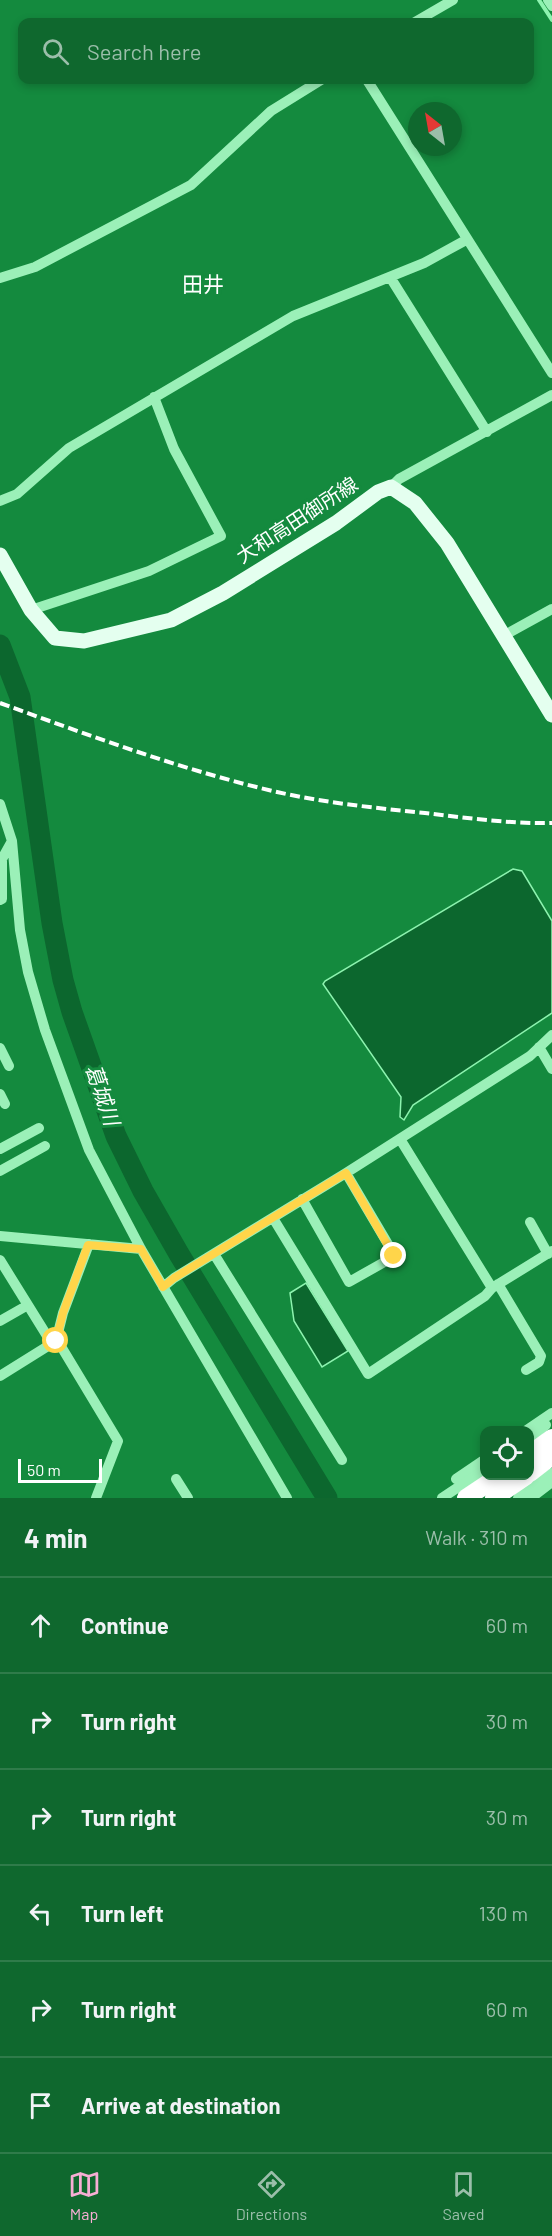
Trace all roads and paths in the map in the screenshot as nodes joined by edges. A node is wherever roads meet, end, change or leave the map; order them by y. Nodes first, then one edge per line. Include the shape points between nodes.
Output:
1 (453, 0) edge
2 (548, 0) edge
3 (552, 6) edge
4 (422, 18) edge
5 (315, 84) edge
6 (369, 84) edge
7 (466, 240) junction
8 (390, 277) junction
9 (0, 278) edge
10 (552, 373) edge
11 (552, 395) edge
12 (154, 396) junction
13 (487, 432) junction
14 (391, 487) junction
15 (0, 501) edge
16 (0, 555) edge
17 (552, 609) edge
18 (31, 610) junction
19 (503, 636) junction
20 (552, 715) edge
21 (0, 804) edge
22 (12, 841) junction
23 (0, 900) edge
24 (552, 1035) edge
25 (539, 1047) junction
26 (0, 1048) edge
27 (9, 1066) dead end
28 (552, 1069) edge
29 (39, 1128) dead end
30 (400, 1139) junction
31 (45, 1146) dead end
32 (0, 1149) edge
33 (0, 1171) edge
34 (346, 1173) junction
35 (302, 1200) junction
36 (273, 1218) junction
37 (530, 1222) dead end
38 (0, 1236) edge
39 (88, 1245) junction
40 (141, 1249) junction
41 (550, 1252) edge
42 (212, 1255) junction
43 (2, 1267) edge
44 (495, 1286) junction
45 (163, 1287) junction
46 (28, 1305) junction
47 (0, 1321) edge
48 (56, 1341) junction
49 (526, 1370) dead end
50 (0, 1376) edge
51 (552, 1413) edge
52 (552, 1421) edge
53 (534, 1426) edge
54 (534, 1435) edge
55 (552, 1438) edge
56 (534, 1451) edge
57 (552, 1456) edge
58 (342, 1460) dead end
59 (534, 1470) edge
60 (480, 1472) edge
61 (552, 1473) edge
62 (480, 1474) edge
63 (480, 1477) edge
64 (177, 1479) dead end
65 (456, 1479) dead end
66 (486, 1480) edge
67 (520, 1480) edge
68 (552, 1482) edge
69 (96, 1498) edge
70 (188, 1498) edge
71 (287, 1498) edge
72 (442, 1498) edge
73 (466, 1498) edge
74 (489, 1498) edge
75 (494, 1498) edge
76 (518, 1498) edge
77 (531, 1498) edge

1 - 4 street
2 - 3 street
5 - 9 street via 271,111 191,185 35,267
6 - 7 street
7 - 8 street
7 - 10 street
8 - 12 street via 293,316
8 - 13 street
11 - 13 street
12 - 15 street via 69,448 17,494
12 - 18 street via 174,449 221,536 149,571
13 - 14 street
14 - 18 main road, 大和高田御所線 via 171,620 84,641 54,638
14 - 19 main road via 415,503 447,543
16 - 18 main road, 大和高田御所線
17 - 19 street
19 - 20 main road
21 - 22 street
22 - 23 street via 2,859
22 - 40 street via 20,930 45,1030 89,1150
24 - 25 street
25 - 28 street
25 - 30 street
26 - 27 street
29 - 32 street
30 - 34 street
30 - 44 street
31 - 33 street
34 - 35 street
34 - 35 street via 394,1256 349,1282
35 - 36 street
36 - 42 street
36 - 44 street via 368,1374
37 - 41 street
38 - 39 street
39 - 40 street
39 - 48 street
40 - 45 street
41 - 44 street
42 - 45 street
42 - 58 street
43 - 46 street
44 - 49 street via 541,1356 539,1362
45 - 71 street
46 - 47 street
46 - 48 street via 49,1339
48 - 50 street
48 - 69 street via 118,1441
51 - 53 street
52 - 54 street
55 - 56 highway
57 - 59 highway
60 - 65 street
61 - 76 street
62 - 72 street, bridge
63 - 73 highway, bridge
64 - 70 street
66 - 74 street
67 - 75 highway
68 - 77 street

